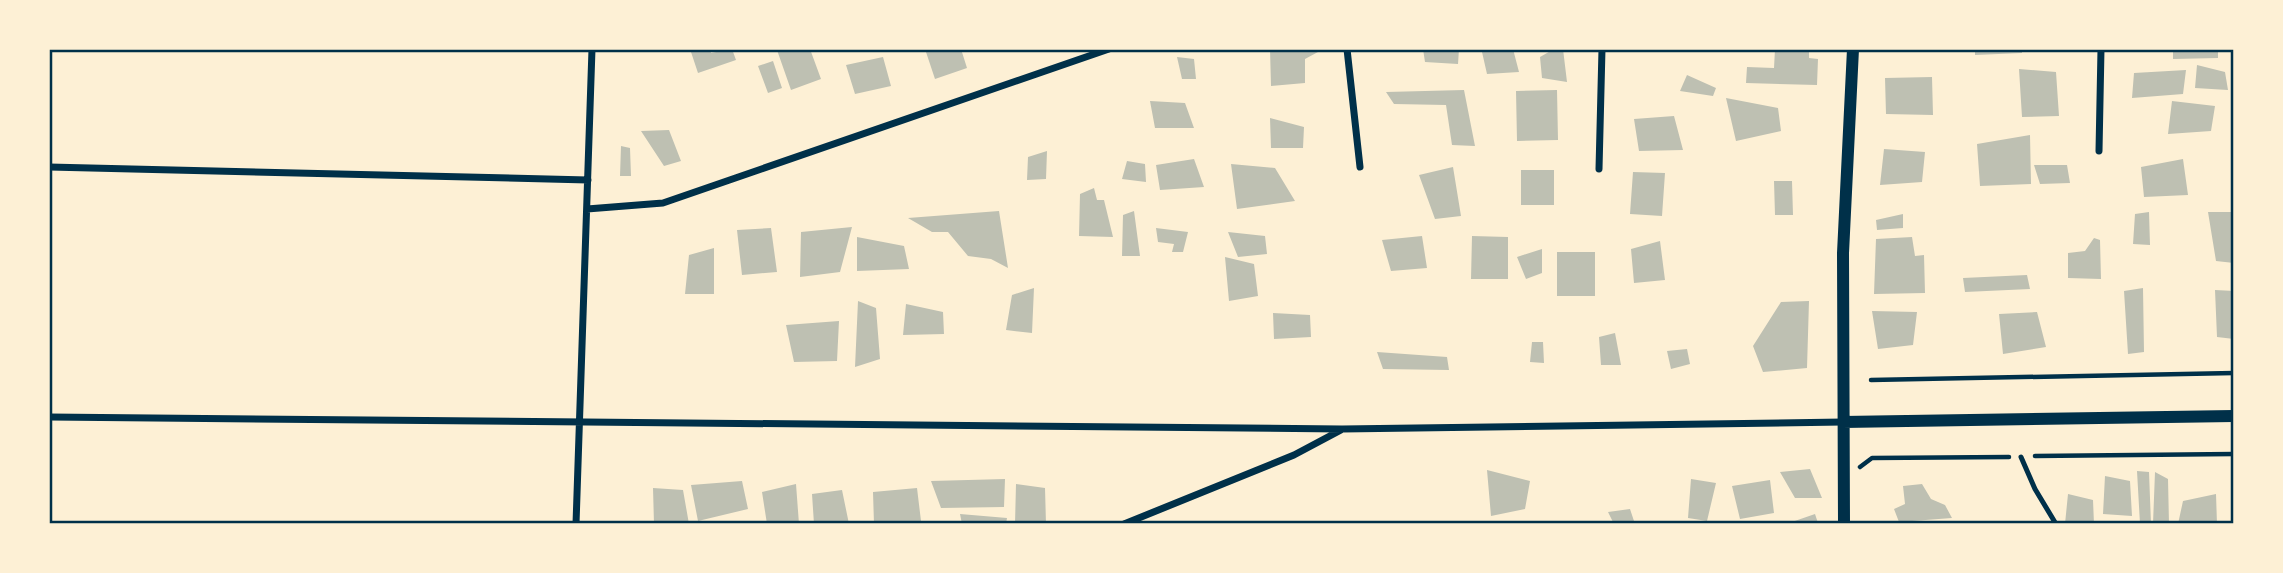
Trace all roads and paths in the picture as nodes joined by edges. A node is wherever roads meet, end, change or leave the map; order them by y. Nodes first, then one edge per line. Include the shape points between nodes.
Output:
1 (592, 49) edge
2 (1110, 49) edge
3 (1347, 49) edge
4 (1602, 49) edge
5 (1853, 49) edge
6 (2101, 49) edge
7 (2099, 151) dead end
8 (49, 167) edge
9 (1360, 167) dead end
10 (1599, 169) dead end
11 (588, 180) junction
12 (587, 209) junction
13 (2234, 373) edge
14 (1871, 380) dead end
15 (2234, 416) edge
16 (49, 417) edge
17 (580, 422) junction
18 (1843, 422) junction
19 (1342, 429) junction
20 (2234, 454) edge
21 (2021, 457) junction
22 (1860, 467) dead end
23 (576, 524) edge
24 (1124, 524) edge
25 (1844, 524) edge
26 (2056, 524) edge

1 - 11 street
2 - 12 street via 663,203
3 - 9 street
4 - 10 street
5 - 18 street via 1843,253
6 - 7 street
8 - 11 street
11 - 12 street
12 - 17 street
13 - 14 path
15 - 18 street
16 - 17 street
17 - 19 street
17 - 23 street
18 - 19 street
18 - 25 street
19 - 24 street via 1294,455
20 - 21 path
21 - 22 path via 1872,458
21 - 26 lane

